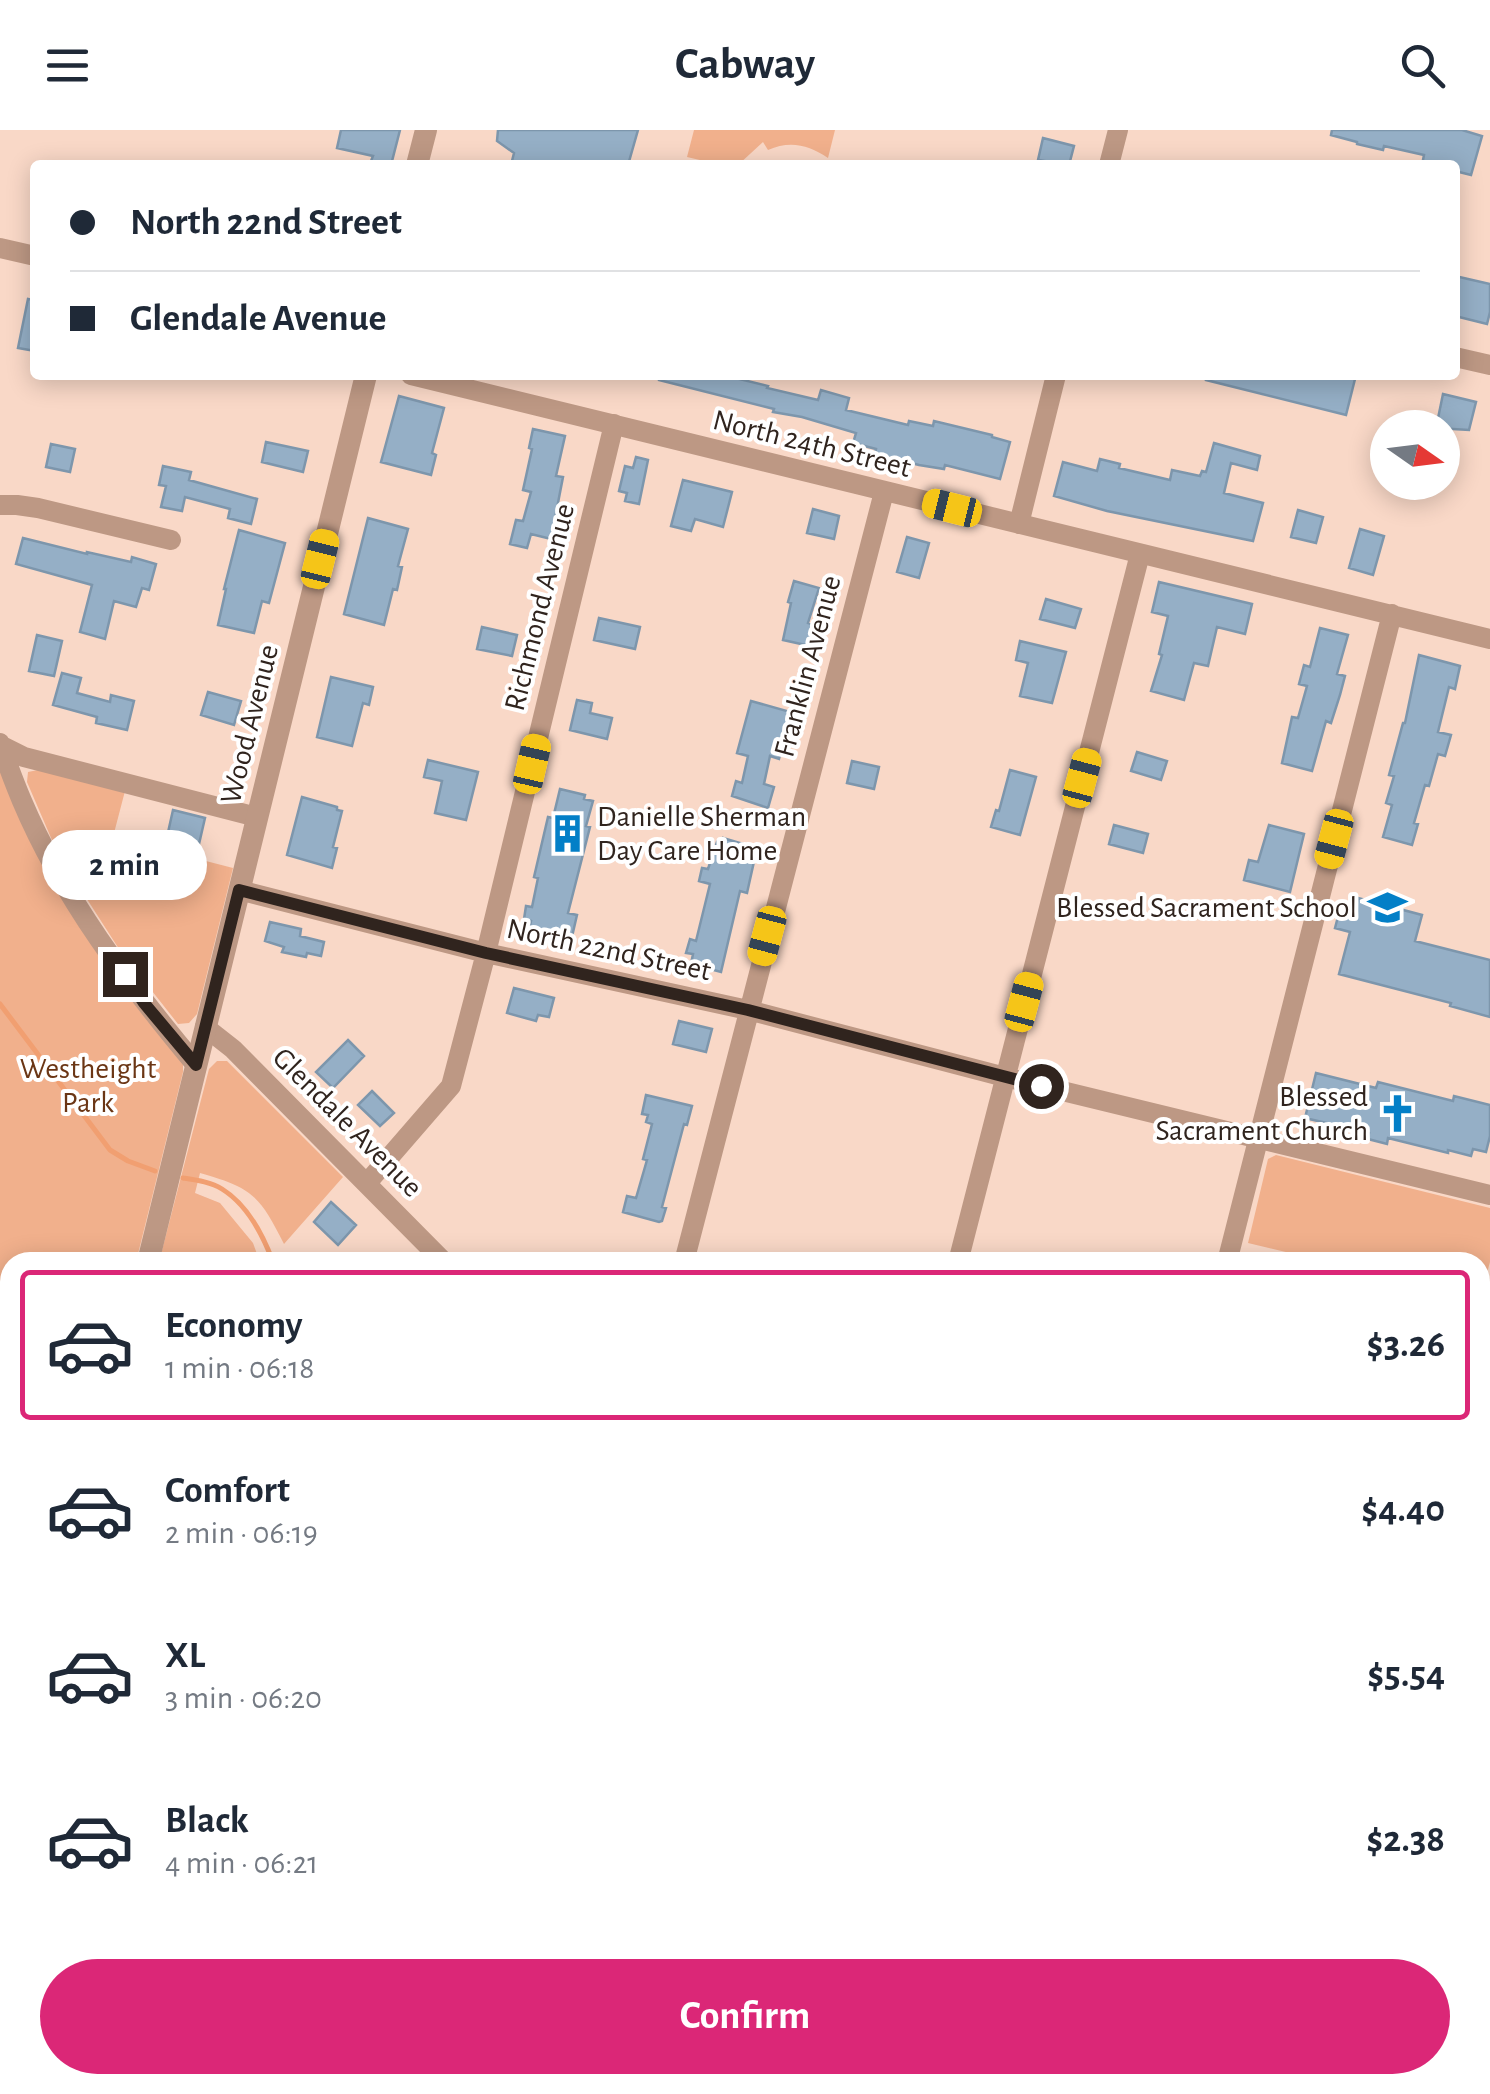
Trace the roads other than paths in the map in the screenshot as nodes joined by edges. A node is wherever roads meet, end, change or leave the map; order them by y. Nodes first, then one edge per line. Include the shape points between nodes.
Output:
1 (426, 130) edge
2 (1118, 130) edge
3 (419, 160) edge
4 (1109, 160) edge
5 (0, 248) edge
6 (30, 255) edge
7 (1460, 358) edge
8 (1490, 366) edge
9 (365, 380) edge
10 (433, 380) edge
11 (1055, 380) edge
12 (614, 424) junction
13 (884, 492) junction
14 (0, 505) edge
15 (1019, 524) junction
16 (171, 540) dead end
17 (1140, 554) junction
18 (1392, 614) junction
19 (1490, 639) edge
20 (0, 744) edge
21 (257, 818) junction
22 (239, 890) junction
23 (486, 953) junction
24 (748, 1010) junction
25 (206, 1028) junction
26 (196, 1065) junction
27 (1004, 1076) junction
28 (1258, 1139) junction
29 (367, 1183) junction
30 (1490, 1195) edge
31 (150, 1252) edge
32 (434, 1252) edge
33 (687, 1252) edge
34 (960, 1252) edge
35 (1230, 1252) edge

1 - 3 street
2 - 4 street
5 - 6 street
7 - 8 street
9 - 21 street, Wood Avenue
10 - 12 street, North 24th Street
11 - 15 street
12 - 13 street, North 24th Street
12 - 23 street, Richmond Avenue
13 - 15 street, North 24th Street
13 - 24 street, Franklin Avenue
14 - 16 street
15 - 17 street, North 24th Street
17 - 18 street, North 24th Street
17 - 27 street
18 - 19 street, North 24th Street
18 - 28 street
20 - 21 street via 24,757
20 - 26 street via 72,896 144,1003
21 - 22 street, Wood Avenue
22 - 23 street, North 22nd Street
22 - 25 street, Wood Avenue
23 - 24 street, North 22nd Street
23 - 29 street, Richmond Avenue via 451,1086
24 - 27 street, North 22nd Street
24 - 33 street, Franklin Avenue
25 - 26 street, Wood Avenue
25 - 29 street, Glendale Avenue
26 - 31 street, Wood Avenue
27 - 28 street, North 22nd Street
27 - 34 street
28 - 30 street, North 22nd Street
28 - 35 street
29 - 32 street, Glendale Avenue

